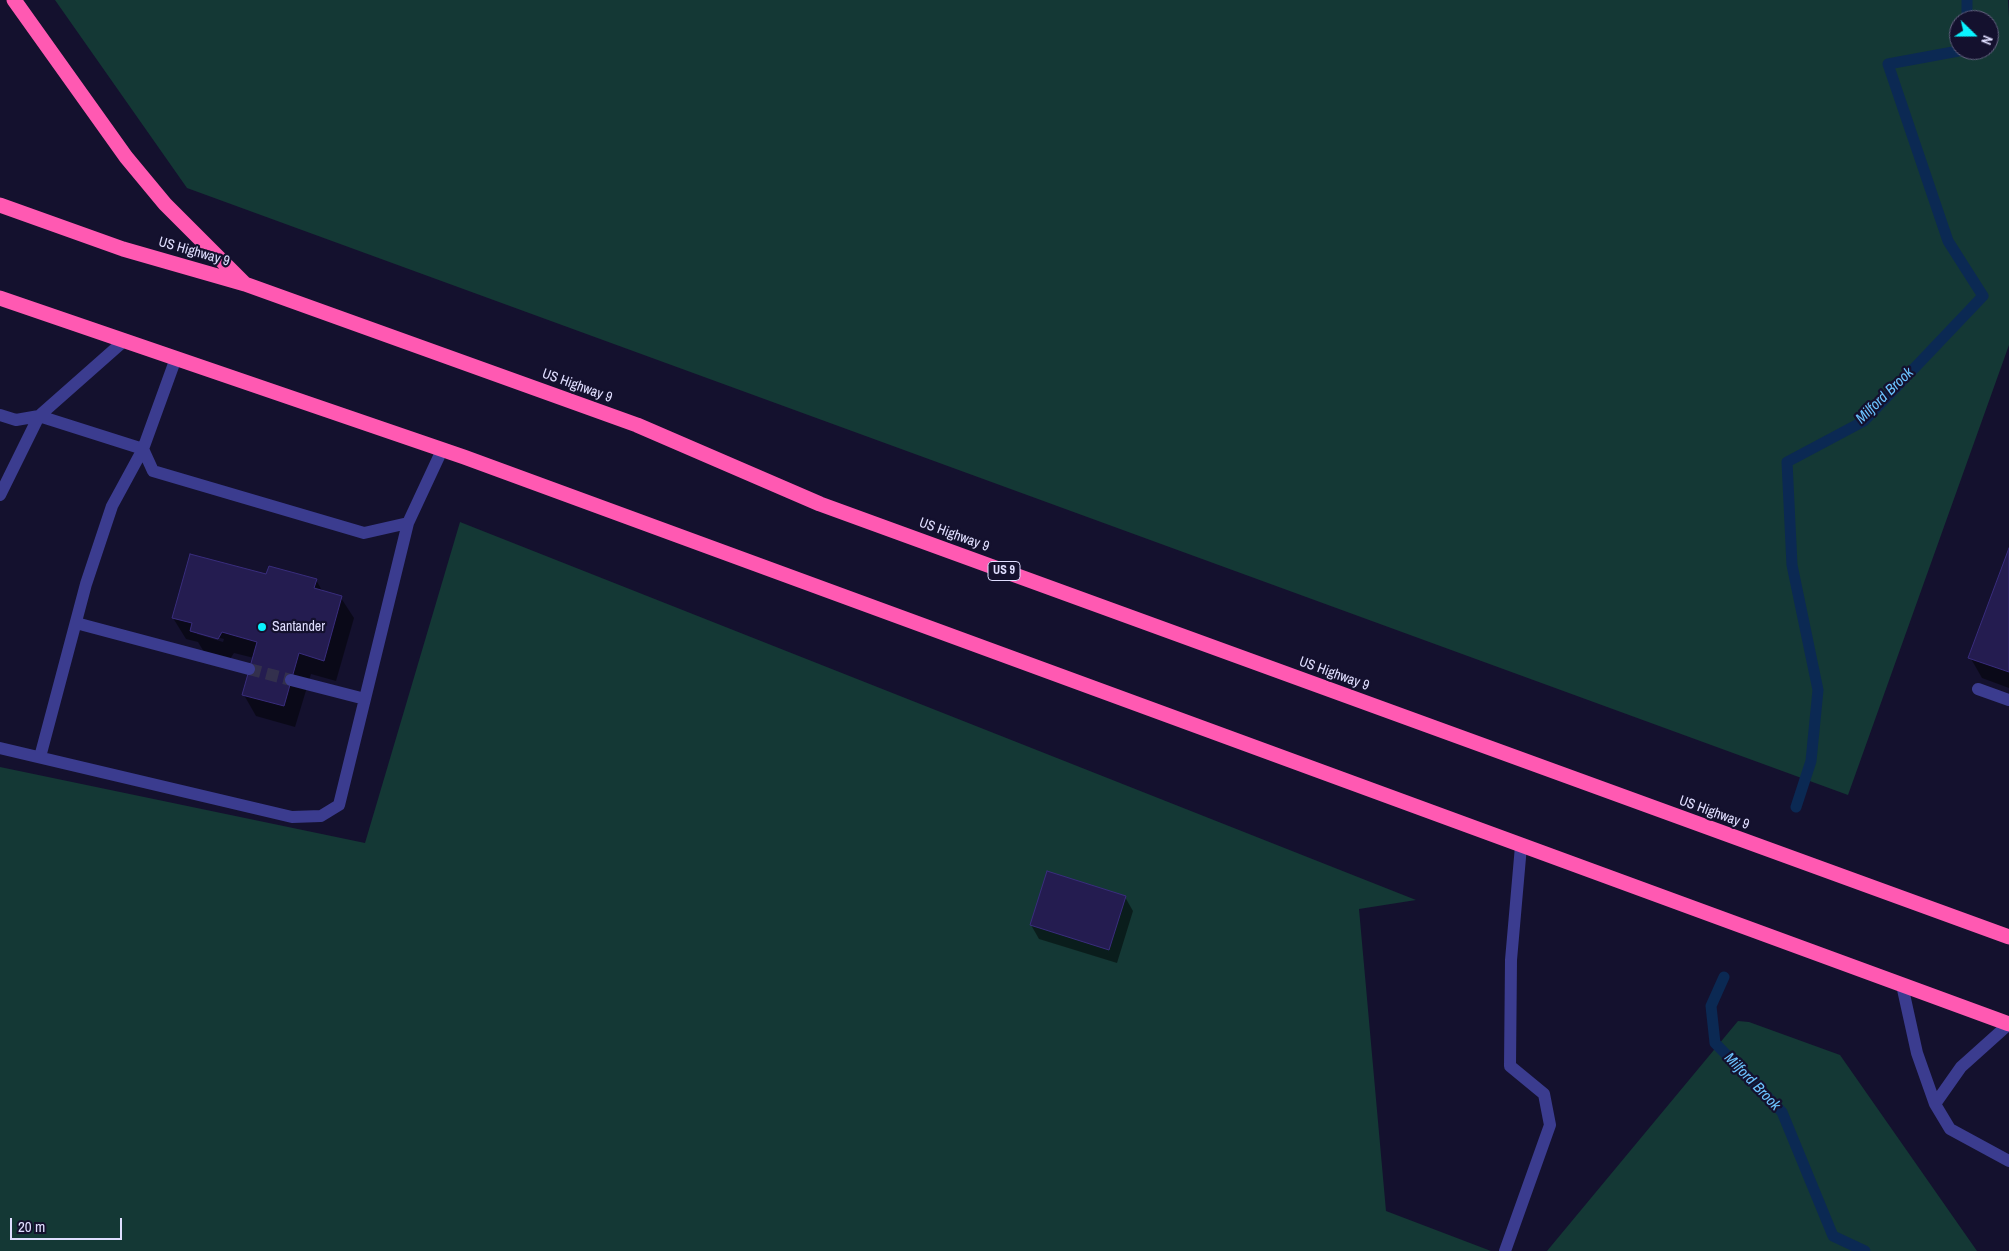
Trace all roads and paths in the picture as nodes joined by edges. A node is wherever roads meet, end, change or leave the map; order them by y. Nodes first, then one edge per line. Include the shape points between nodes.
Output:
1 (14, 0) edge
2 (0, 205) edge
3 (245, 284) junction
4 (0, 298) edge
5 (125, 340) junction
6 (176, 358) junction
7 (0, 415) edge
8 (39, 416) junction
9 (143, 449) junction
10 (442, 450) junction
11 (0, 495) edge
12 (408, 522) junction
13 (76, 623) junction
14 (249, 669) tunnel mouth
15 (291, 680) tunnel mouth
16 (1978, 689) dead end
17 (365, 699) junction
18 (2009, 700) edge
19 (0, 748) edge
20 (40, 758) junction
21 (1521, 846) junction
22 (2009, 937) edge
23 (1902, 985) junction
24 (2009, 1024) edge
25 (1935, 1104) junction
26 (2009, 1161) edge
27 (1505, 1251) edge

1 - 3 highway via 126,157 165,204
2 - 3 highway, US Highway 9 / US 9 via 123,249
3 - 22 highway, US Highway 9 / US 9 via 637,425 829,507
4 - 5 highway
5 - 6 highway
5 - 8 lane
6 - 9 lane
6 - 10 highway
7 - 8 lane via 16,420
8 - 9 lane
8 - 11 lane
9 - 12 lane via 153,471 364,533
9 - 13 lane via 112,506
10 - 12 lane
10 - 21 highway
12 - 17 lane
13 - 14 lane
13 - 20 lane
15 - 17 lane
16 - 18 lane
17 - 20 lane via 339,805 321,816 292,817
19 - 20 lane
21 - 23 highway
21 - 27 lane via 1512,960 1510,1066 1544,1094 1550,1125
23 - 24 highway
23 - 25 lane via 1917,1053
24 - 25 lane via 1961,1066
25 - 26 lane via 1950,1129

